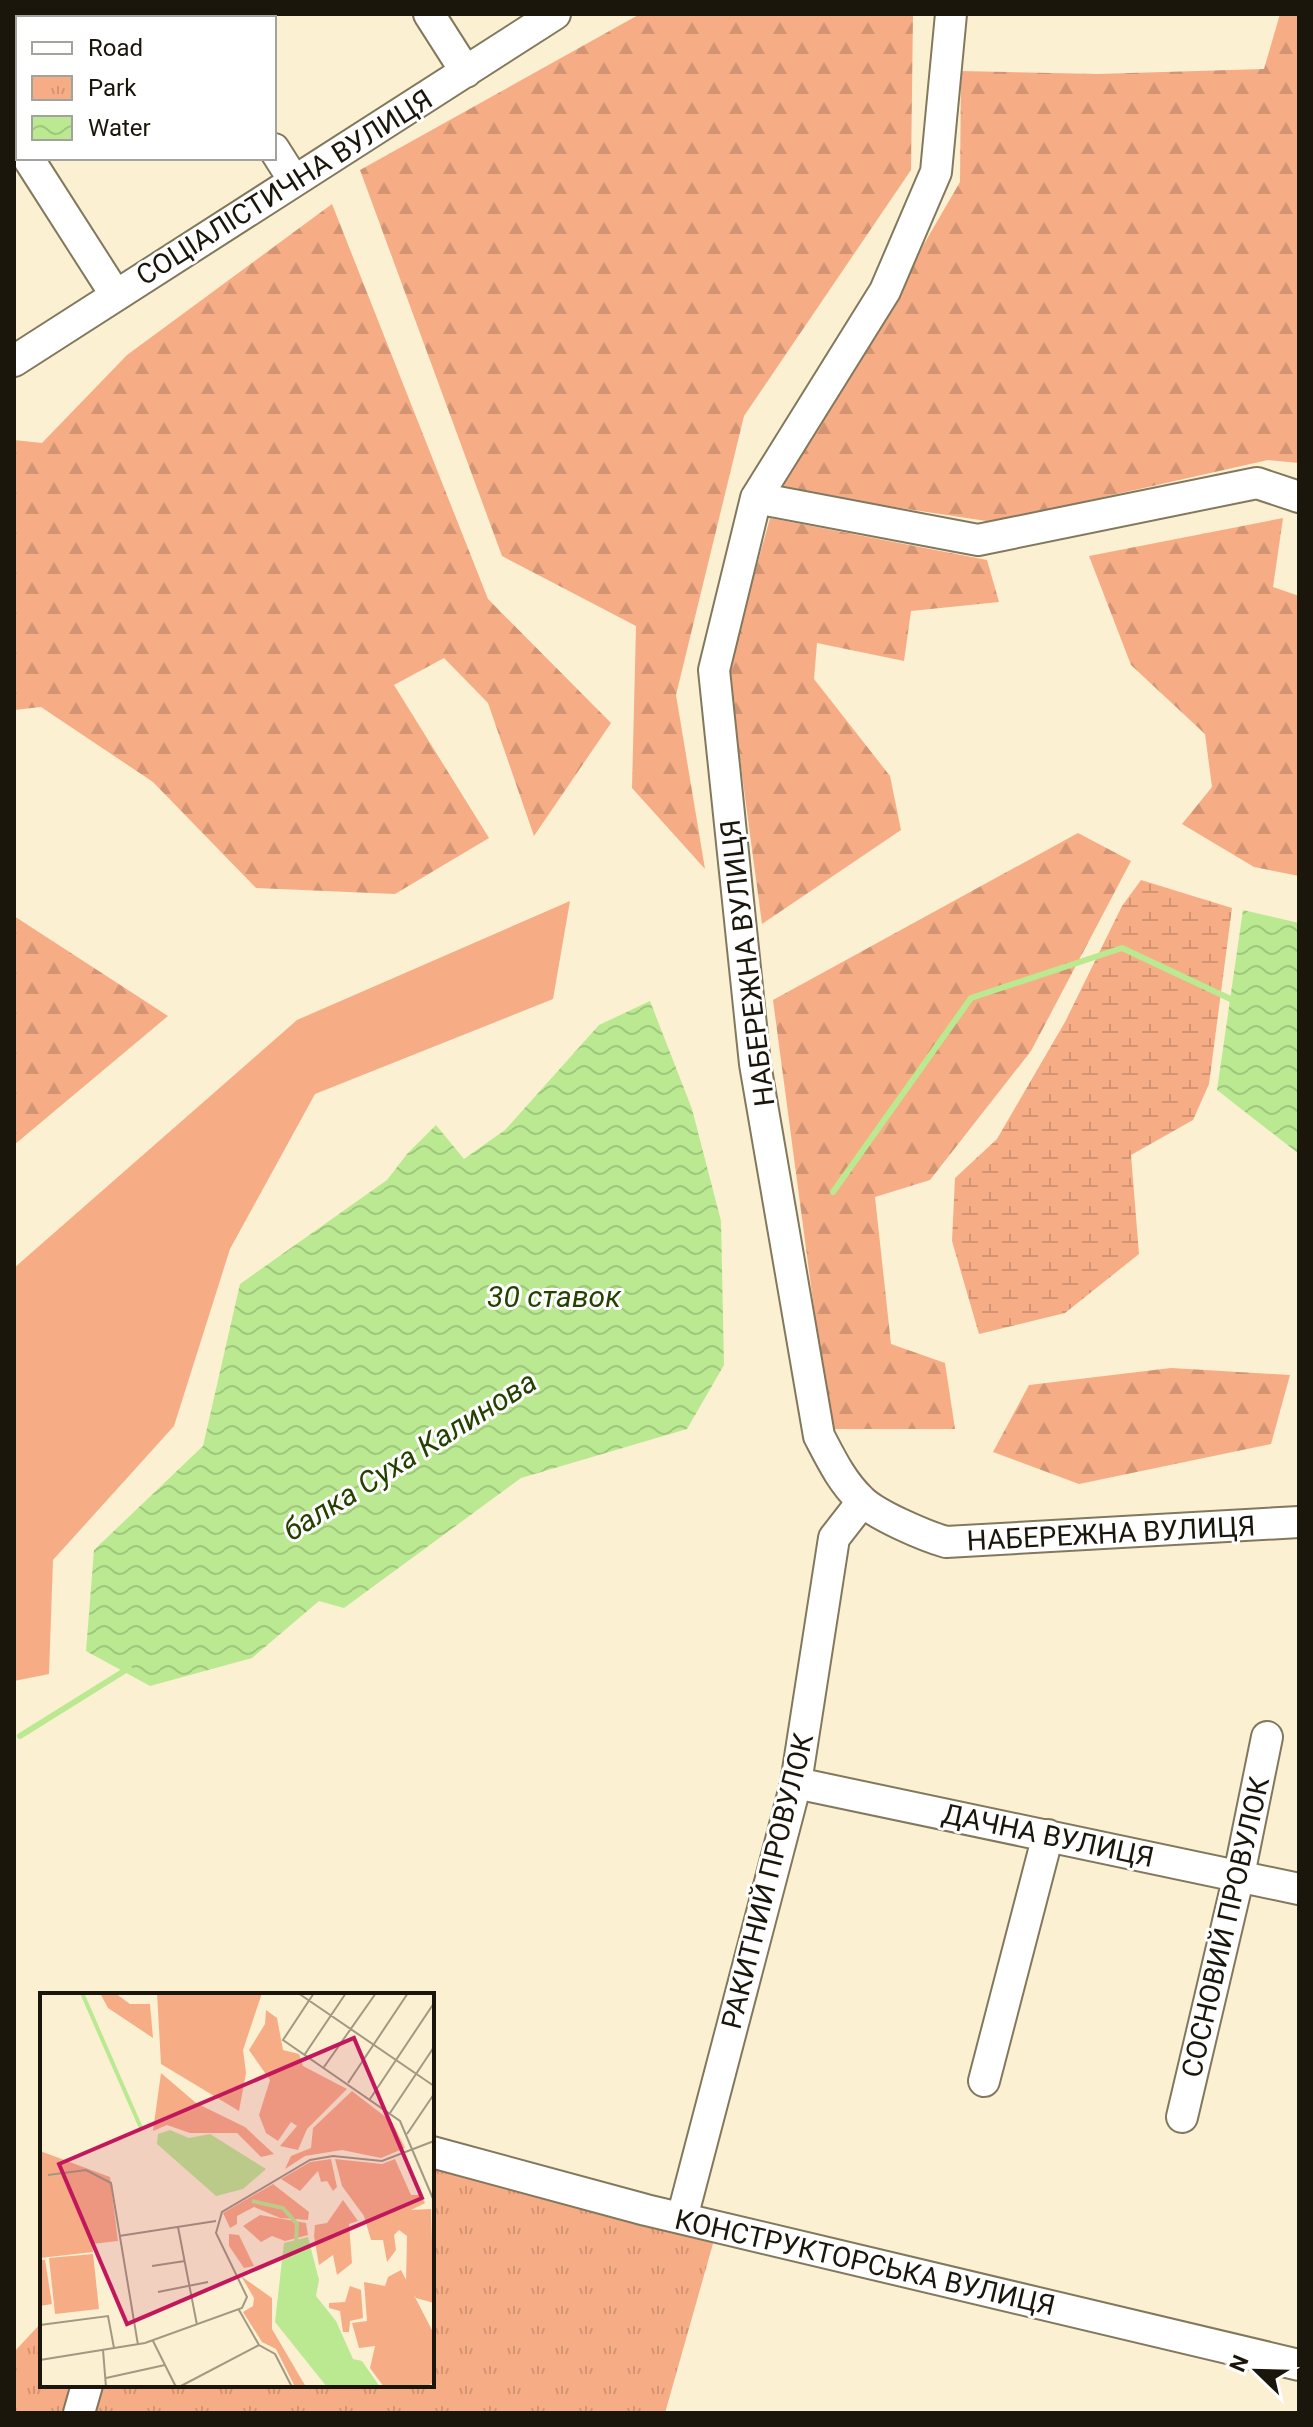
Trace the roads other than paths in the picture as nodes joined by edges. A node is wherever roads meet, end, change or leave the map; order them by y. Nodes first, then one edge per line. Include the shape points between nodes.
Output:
1 (429, 14) edge
2 (555, 14) edge
3 (951, 14) edge
4 (466, 72) junction
5 (276, 152) edge
6 (29, 160) edge
7 (293, 179) junction
8 (115, 294) junction
9 (14, 361) edge
10 (1299, 497) edge
11 (756, 498) junction
12 (862, 1502) junction
13 (1299, 1522) edge
14 (1267, 1737) dead end
15 (796, 1783) junction
16 (1048, 1835) junction
17 (1239, 1875) junction
18 (1299, 1889) edge
19 (984, 2081) dead end
20 (1182, 2117) dead end
21 (434, 2153) edge
22 (682, 2218) junction
23 (1299, 2365) edge
24 (86, 2387) edge
25 (79, 2413) edge

1 - 4 street
2 - 4 street, СОЦІАЛІСТИЧНА ВУЛИЦЯ
3 - 11 street, НАБЕРЕЖНА ВУЛИЦЯ via 936,172 885,291
4 - 7 street, СОЦІАЛІСТИЧНА ВУЛИЦЯ
5 - 7 street
6 - 8 street
7 - 8 street, СОЦІАЛІСТИЧНА ВУЛИЦЯ
8 - 9 street, СОЦІАЛІСТИЧНА ВУЛИЦЯ
10 - 11 street via 1257,483 978,540
11 - 12 street, НАБЕРЕЖНА ВУЛИЦЯ via 714,670 755,1064 819,1436
12 - 13 street, НАБЕРЕЖНА ВУЛИЦЯ via 946,1542
12 - 15 street, РАКИТНИЙ ПРОВУЛОК via 834,1538
14 - 17 street, СОСНОВИЙ ПРОВУЛОК
15 - 16 street, ДАЧНА ВУЛИЦЯ
15 - 22 street, РАКИТНИЙ ПРОВУЛОК
16 - 17 street, ДАЧНА ВУЛИЦЯ
16 - 19 street
17 - 18 street, ДАЧНА ВУЛИЦЯ
17 - 20 street, СОСНОВИЙ ПРОВУЛОК
21 - 22 street, КОНСТРУКТОРСЬКА ВУЛИЦЯ
22 - 23 street, КОНСТРУКТОРСЬКА ВУЛИЦЯ
24 - 25 street

